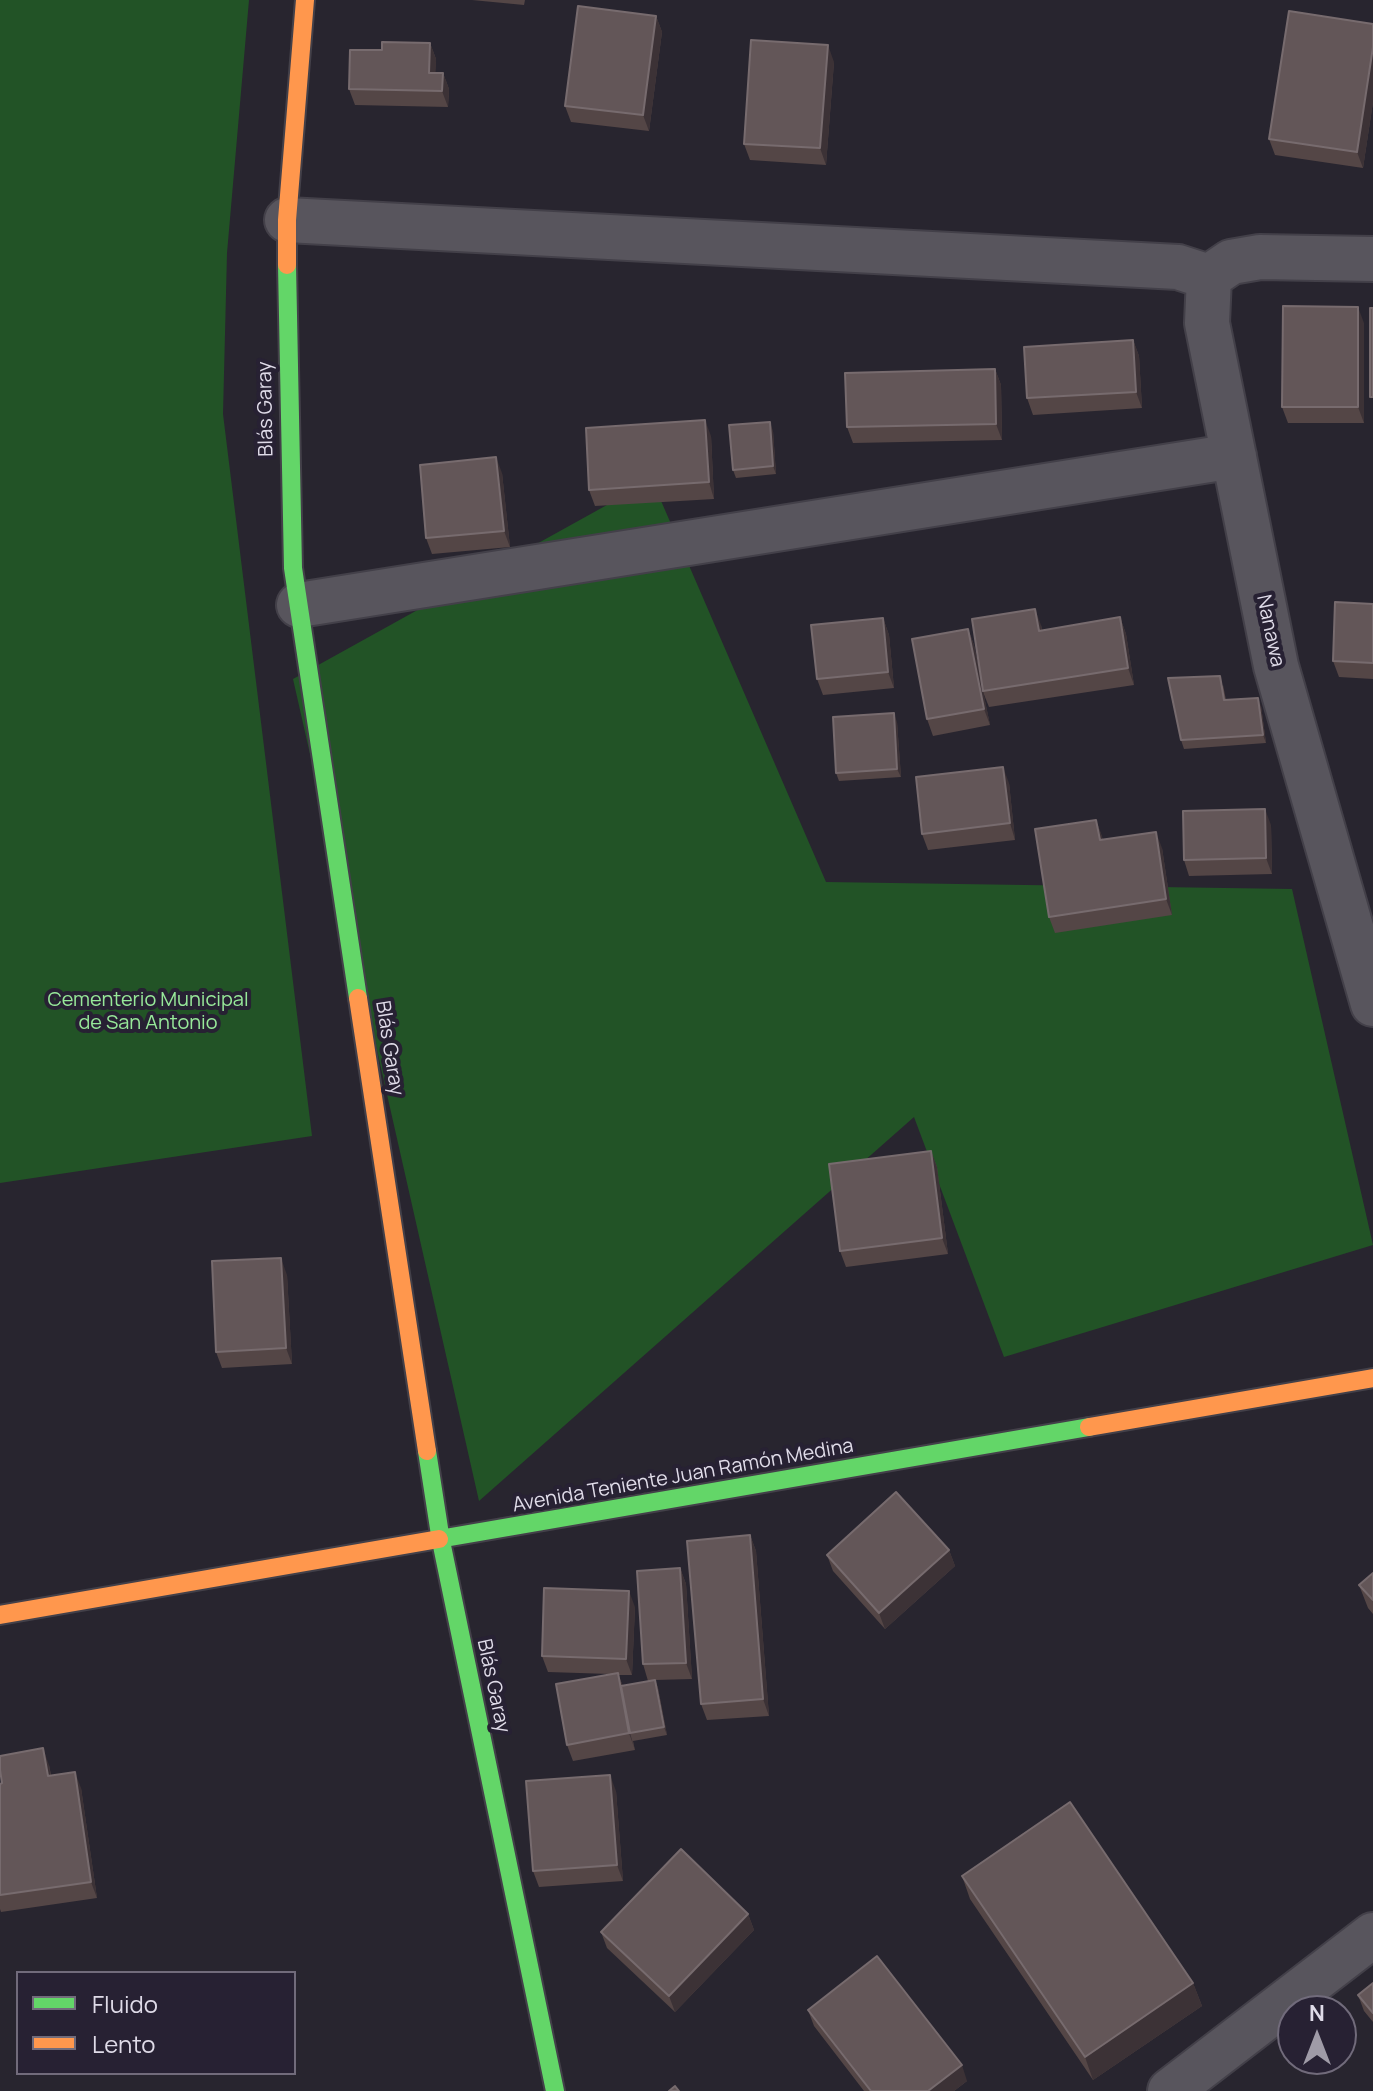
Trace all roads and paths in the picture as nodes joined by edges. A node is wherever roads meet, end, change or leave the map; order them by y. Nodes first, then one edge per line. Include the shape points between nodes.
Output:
1 (305, 0) edge
2 (287, 220) junction
3 (1373, 259) edge
4 (1220, 269) junction
5 (1234, 456) junction
6 (299, 605) junction
7 (1373, 1004) edge
8 (1373, 1378) edge
9 (441, 1541) junction
10 (0, 1615) edge
11 (1373, 1935) edge
12 (555, 2091) edge
13 (1170, 2091) edge

1 - 2 street, Blás Garay
2 - 4 street
2 - 6 street, Blás Garay via 287,389
3 - 4 street via 1260,257
4 - 5 street, Nanawa via 1207,323
5 - 6 street
5 - 7 street, Nanawa via 1276,666
6 - 9 street, Blás Garay
8 - 9 street, Avenida Teniente Juan Ramón Medina
9 - 10 street, Avenida Teniente Juan Ramón Medina
9 - 12 street, Blás Garay
11 - 13 street

